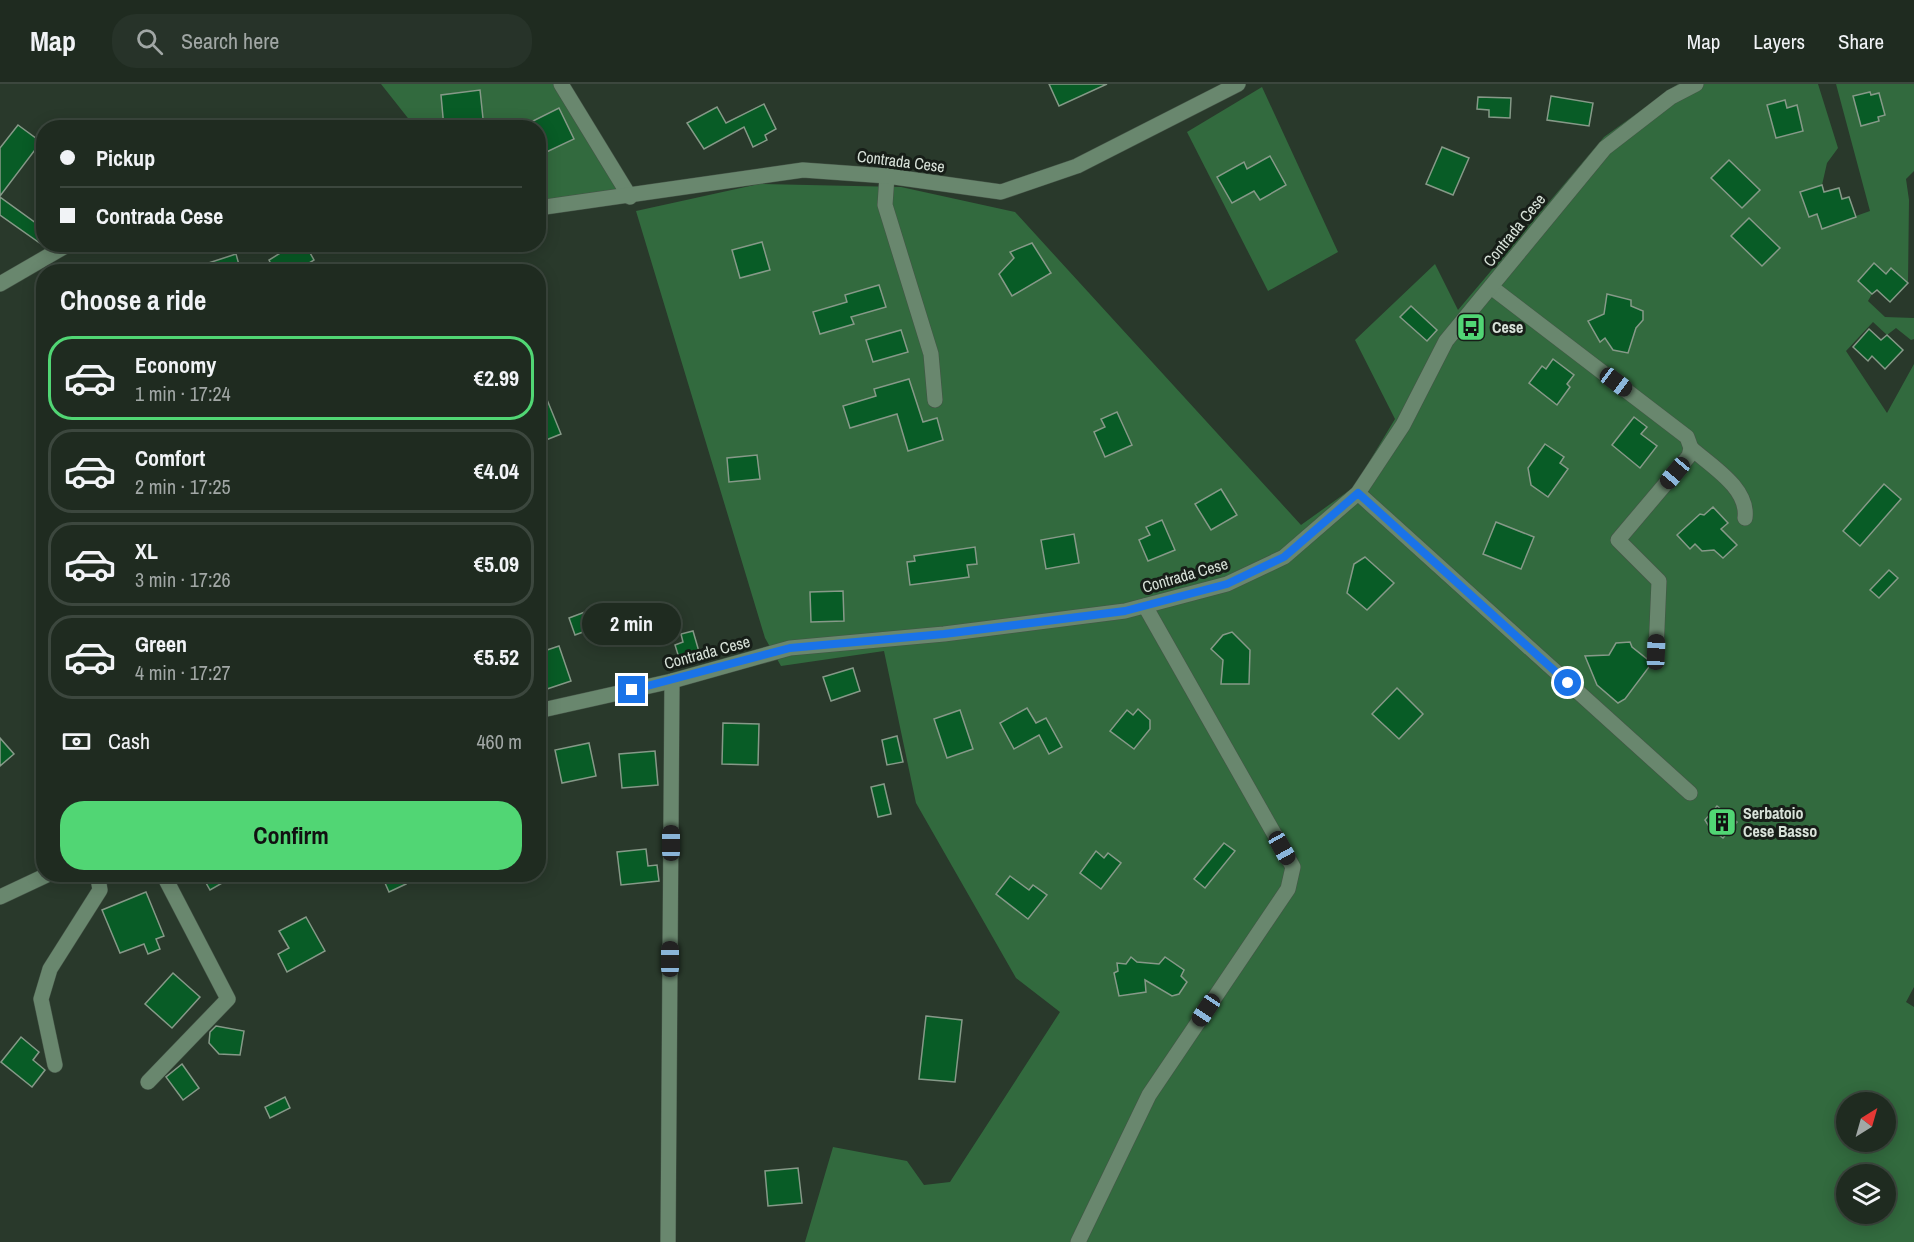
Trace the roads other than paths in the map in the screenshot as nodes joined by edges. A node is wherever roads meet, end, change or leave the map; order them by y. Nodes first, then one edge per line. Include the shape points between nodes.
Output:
1 (561, 84) edge
2 (1238, 84) edge
3 (1696, 84) edge
4 (887, 176) junction
5 (630, 197) junction
6 (546, 207) edge
7 (55, 252) edge
8 (0, 284) edge
9 (1491, 287) junction
10 (935, 400) dead end
11 (1692, 448) junction
12 (1358, 493) junction
13 (1745, 518) dead end
14 (1145, 606) junction
15 (1656, 652) dead end
16 (672, 681) junction
17 (546, 709) edge
18 (1690, 794) dead end
19 (36, 880) edge
20 (99, 882) edge
21 (167, 882) edge
22 (0, 897) edge
23 (55, 1065) dead end
24 (148, 1082) dead end
25 (668, 1242) edge
26 (1078, 1242) edge

1 - 5 street
2 - 4 street, Contrada Cese via 1077,166 1001,192
3 - 9 street, Contrada Cese via 1671,97 1605,148
4 - 5 street, Contrada Cese via 803,170
4 - 10 street via 885,205 931,354
5 - 6 street, Contrada Cese
7 - 8 street
9 - 11 street via 1687,437
9 - 12 street, Contrada Cese via 1446,341 1403,426
11 - 13 street via 1741,493
11 - 15 street via 1618,540 1659,581
12 - 14 street, Contrada Cese via 1284,557 1227,584
12 - 18 street
14 - 16 street, Contrada Cese via 1023,625 790,648
14 - 26 street via 1293,867 1288,889 1149,1095
16 - 17 street, Contrada Cese
16 - 25 street
19 - 22 street
20 - 23 street via 100,890 50,969 40,999
21 - 24 street via 228,999

